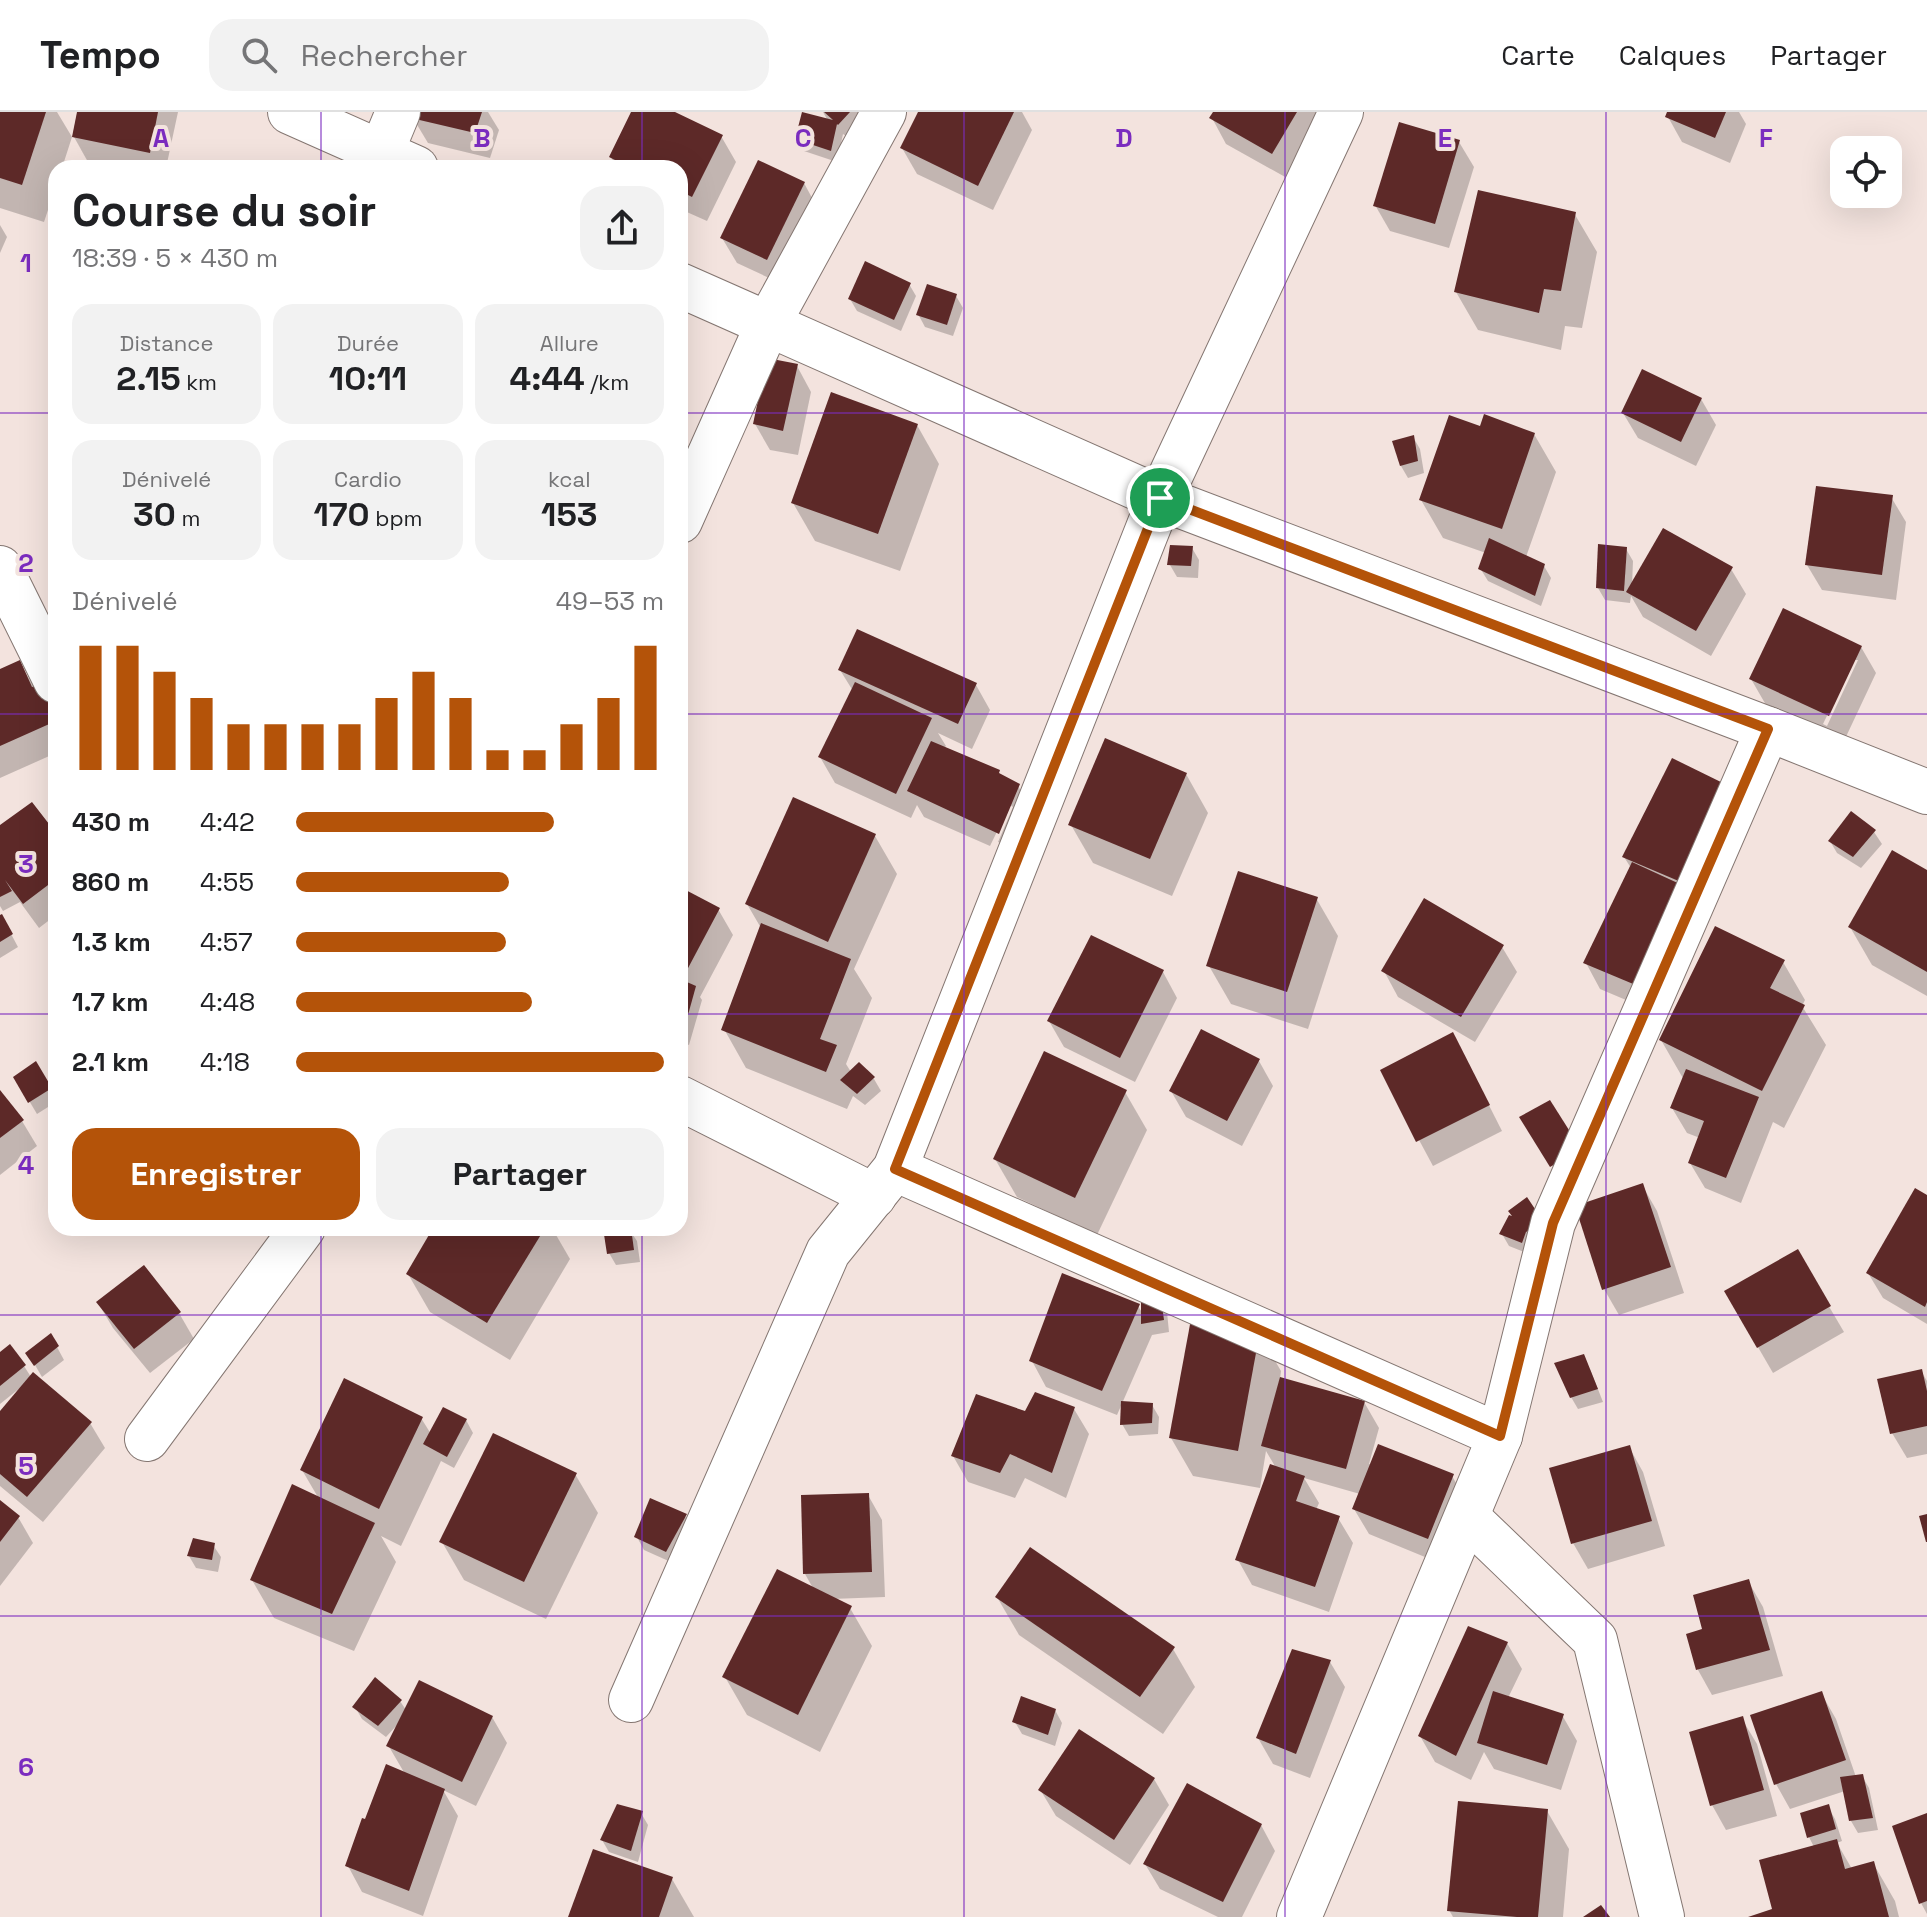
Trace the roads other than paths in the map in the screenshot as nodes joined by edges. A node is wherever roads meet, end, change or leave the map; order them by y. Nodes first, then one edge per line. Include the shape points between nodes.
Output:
1 (290, 112) edge
2 (398, 112) edge
3 (884, 112) edge
4 (1341, 112) edge
5 (398, 160) edge
6 (688, 289) edge
7 (768, 324) junction
8 (1160, 498) junction
9 (688, 503) edge
10 (0, 568) edge
11 (48, 665) edge
12 (1768, 729) junction
13 (1927, 792) edge
14 (688, 1101) edge
15 (884, 1183) junction
16 (297, 1236) edge
17 (1500, 1436) junction
18 (147, 1439) dead end
19 (1467, 1517) junction
20 (631, 1700) dead end
21 (1299, 1917) edge
22 (1662, 1917) edge

1 - 5 street
2 - 5 street
3 - 7 street
4 - 8 street
6 - 7 street
7 - 8 street
7 - 9 street
8 - 12 street
8 - 15 street
10 - 11 street
12 - 13 street
12 - 17 street via 1553,1223
14 - 15 street
15 - 17 street
15 - 20 street via 828,1252
16 - 18 street
17 - 19 street
19 - 21 street
19 - 22 street via 1595,1640

